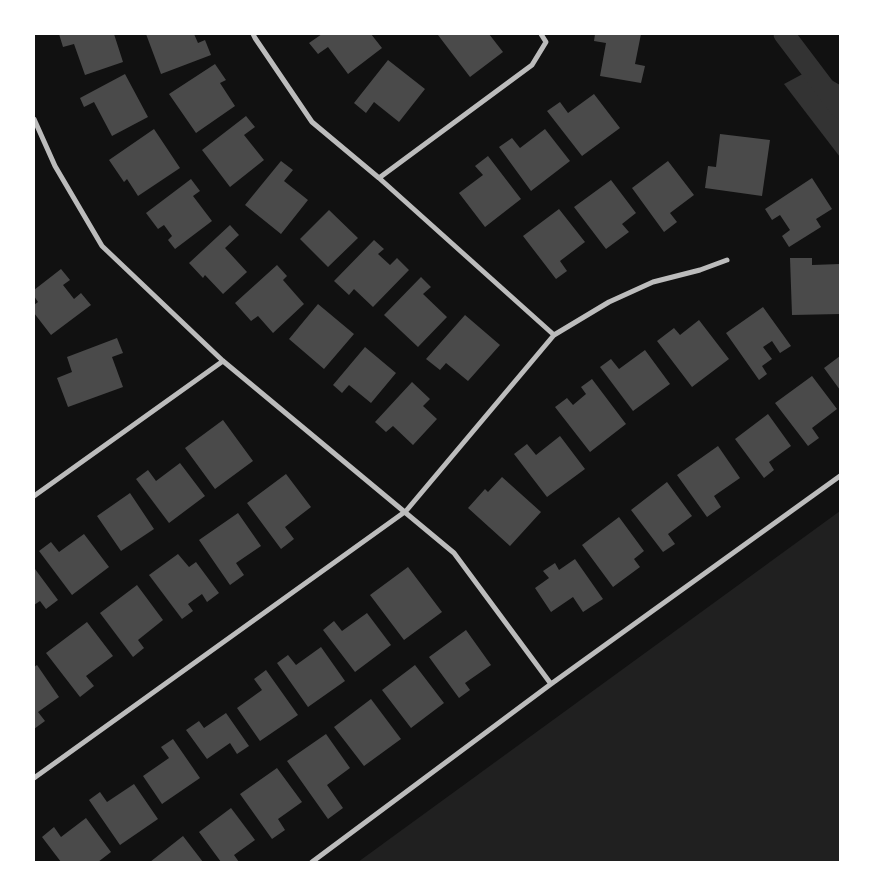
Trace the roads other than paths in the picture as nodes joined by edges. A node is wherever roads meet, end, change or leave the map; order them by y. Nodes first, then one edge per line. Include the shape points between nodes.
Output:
1 (253, 34) edge
2 (541, 34) edge
3 (34, 119) edge
4 (379, 178) junction
5 (727, 260) dead end
6 (554, 335) junction
7 (223, 361) junction
8 (840, 476) edge
9 (34, 496) edge
10 (406, 512) junction
11 (551, 684) junction
12 (34, 778) edge
13 (312, 862) edge

1 - 4 street via 312,122
2 - 4 street via 546,42 532,65
3 - 7 street via 55,166 102,246
4 - 6 street
5 - 6 street via 653,282 609,302
6 - 10 street
7 - 9 street
7 - 10 street
8 - 11 street
10 - 11 street via 454,553
10 - 12 street
11 - 13 street

